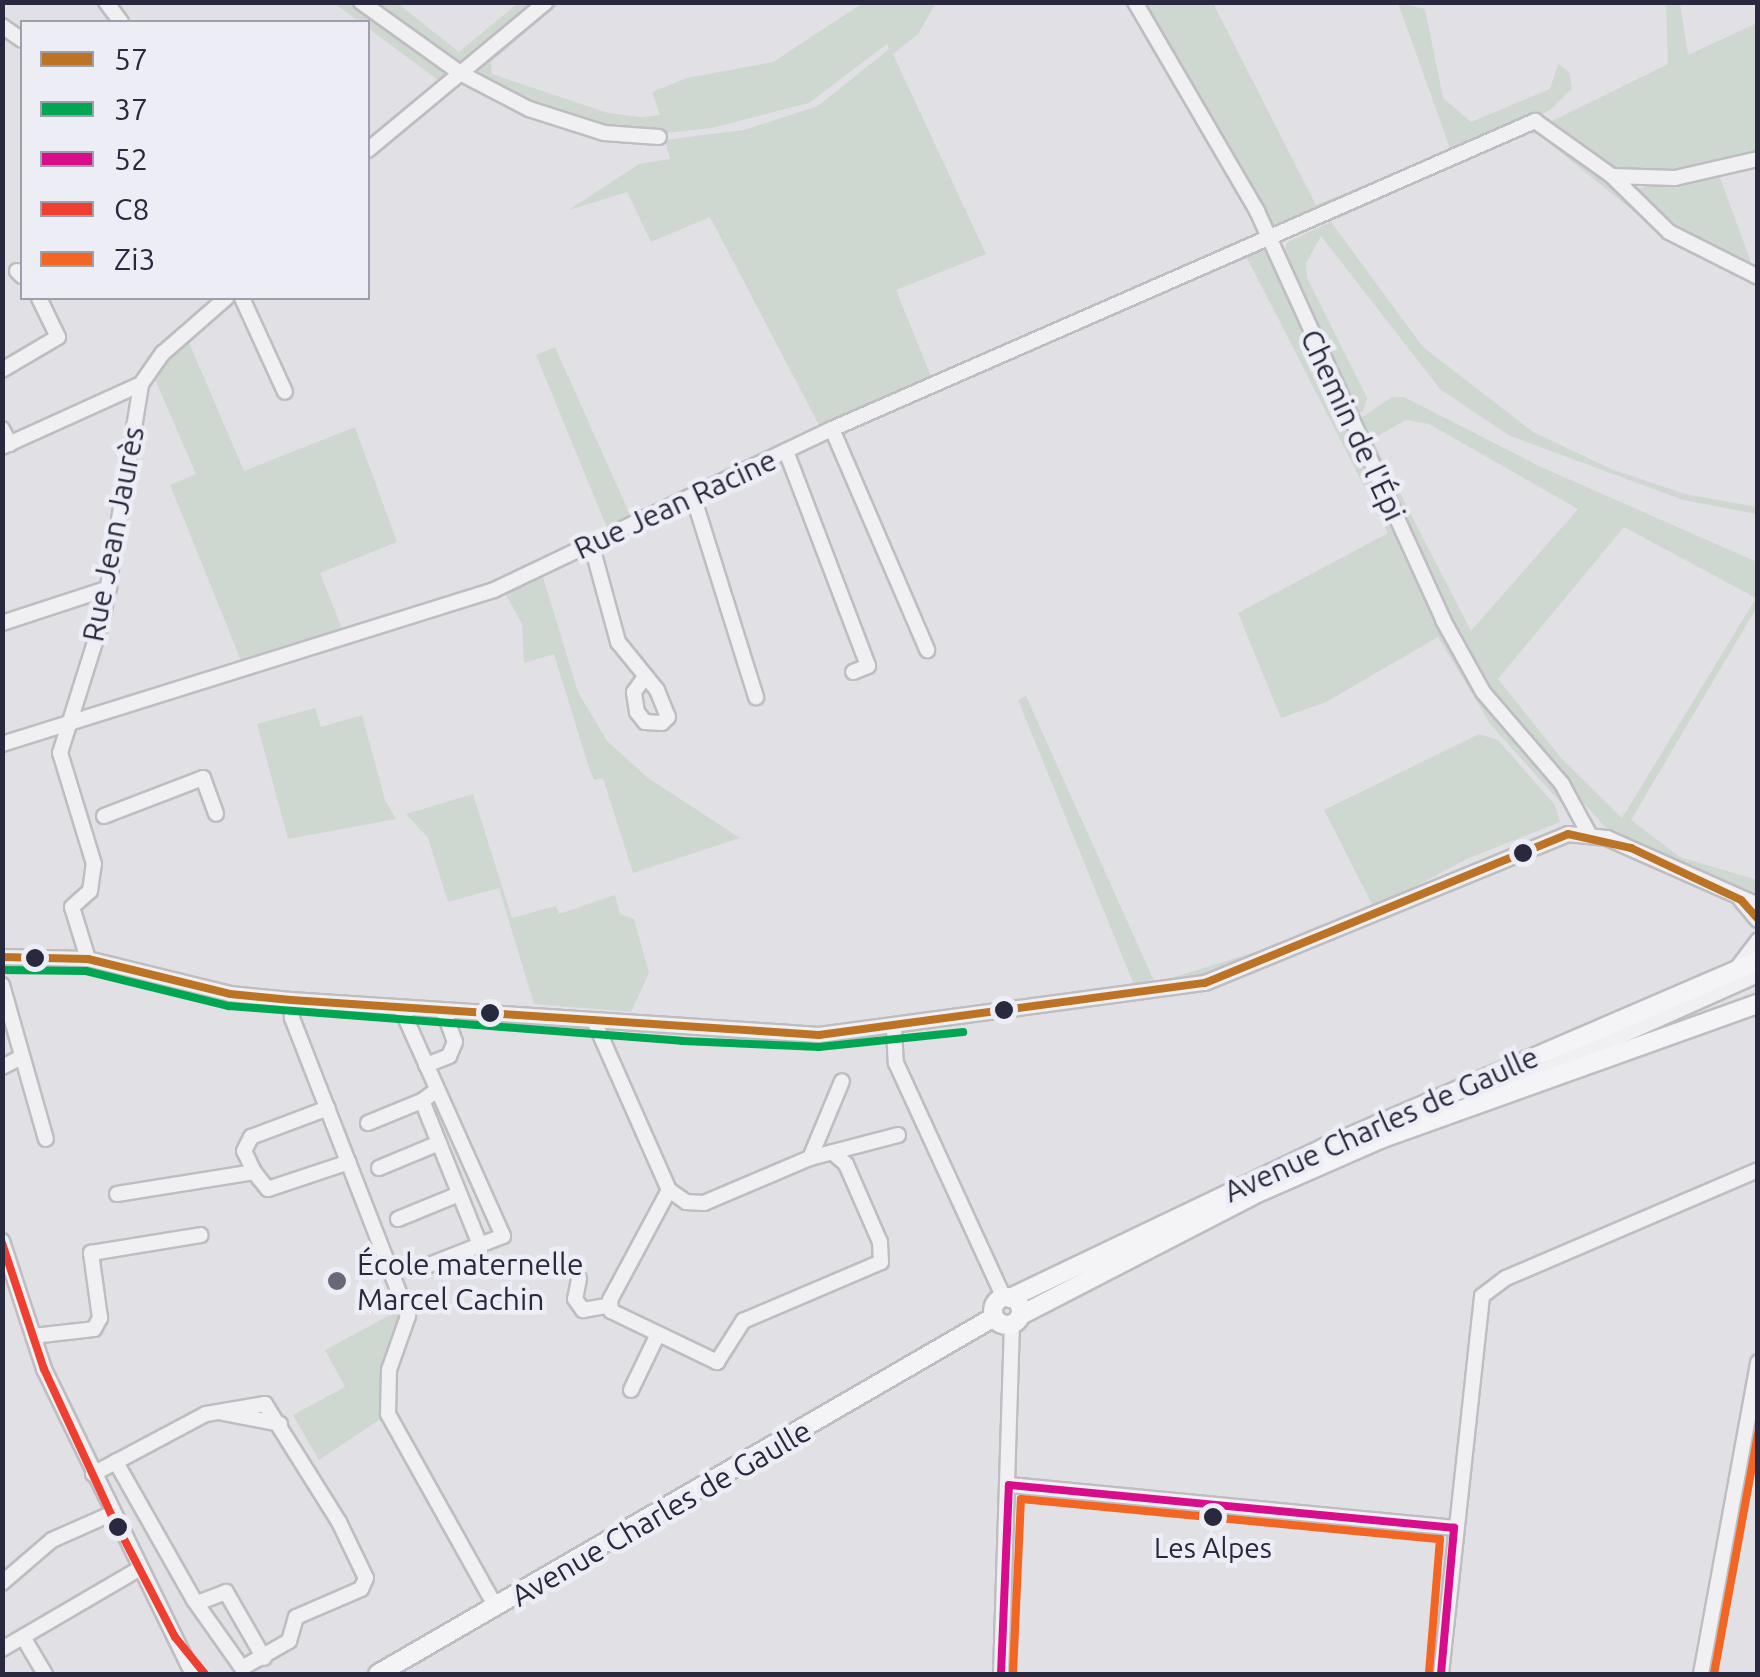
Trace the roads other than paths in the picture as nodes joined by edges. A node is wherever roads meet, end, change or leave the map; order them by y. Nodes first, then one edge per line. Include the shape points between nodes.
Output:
1 (361, 2) edge
2 (546, 2) edge
3 (1135, 2) edge
4 (460, 73) junction
5 (659, 137) dead end
6 (370, 148) edge
7 (1758, 159) edge
8 (1612, 176) junction
9 (1270, 240) junction
10 (1758, 278) edge
11 (40, 300) edge
12 (224, 300) edge
13 (243, 300) edge
14 (2, 370) edge
15 (142, 384) junction
16 (284, 392) dead end
17 (2, 429) edge
18 (832, 429) junction
19 (6, 446) edge
20 (786, 452) junction
21 (693, 496) junction
22 (591, 544) junction
23 (109, 588) junction
24 (2, 623) edge
25 (928, 650) dead end
26 (853, 672) dead end
27 (644, 678) dead end
28 (756, 698) dead end
29 (66, 728) junction
30 (2, 744) edge
31 (216, 814) dead end
32 (94, 820) junction
33 (1589, 834) junction
34 (1741, 900) junction
35 (1758, 905) edge
36 (1758, 920) edge
37 (1758, 940) edge
38 (2, 957) edge
39 (88, 959) junction
40 (1758, 960) edge
41 (1738, 967) junction
42 (1758, 975) edge
43 (2, 985) edge
44 (291, 1000) junction
45 (1758, 1004) edge
46 (400, 1008) junction
47 (444, 1011) junction
48 (595, 1023) junction
49 (894, 1029) junction
50 (20, 1058) junction
51 (426, 1065) junction
52 (2, 1067) edge
53 (842, 1081) dead end
54 (436, 1091) junction
55 (422, 1101) junction
56 (1478, 1102) junction
57 (328, 1108) junction
58 (368, 1123) dead end
59 (898, 1134) dead end
60 (46, 1138) dead end
61 (439, 1143) junction
62 (832, 1152) junction
63 (810, 1158) junction
64 (349, 1162) junction
65 (379, 1168) dead end
66 (1758, 1170) edge
67 (254, 1172) junction
68 (669, 1190) junction
69 (118, 1194) dead end
70 (460, 1194) junction
71 (398, 1219) dead end
72 (201, 1236) dead end
73 (2, 1241) edge
74 (480, 1245) junction
75 (420, 1269) dead end
76 (579, 1279) dead end
77 (1007, 1298) junction
78 (610, 1305) junction
79 (1009, 1318) junction
80 (658, 1334) junction
81 (32, 1336) junction
82 (1758, 1362) edge
83 (631, 1390) dead end
84 (217, 1412) junction
85 (280, 1424) junction
86 (116, 1462) junction
87 (93, 1474) junction
88 (1009, 1485) junction
89 (111, 1514) junction
90 (1454, 1528) junction
91 (139, 1569) junction
92 (4, 1577) edge
93 (200, 1602) junction
94 (496, 1606) junction
95 (22, 1637) junction
96 (176, 1637) junction
97 (2, 1648) edge
98 (267, 1656) junction
99 (44, 1674) edge
100 (192, 1674) edge
101 (205, 1674) edge
102 (378, 1674) edge
103 (1001, 1674) edge
104 (1440, 1674) edge
105 (1700, 1674) edge

1 - 4 street
2 - 4 street
3 - 9 street, Chemin de l'Épi
4 - 5 street via 580,128
4 - 6 street
7 - 8 street via 1675,178
8 - 9 street, Rue Jean Racine via 1536,121
8 - 10 street via 1669,232
9 - 18 street, Rue Jean Racine
9 - 33 street, Chemin de l'Épi via 1443,620 1483,692 1562,784
11 - 14 street via 58,337
12 - 15 street, Rue Jean Jaurès via 163,354
13 - 16 street
15 - 19 street
15 - 23 street, Rue Jean Jaurès
17 - 19 street
18 - 20 street, Rue Jean Racine
18 - 25 street
20 - 21 street, Rue Jean Racine
20 - 26 street via 868,666
21 - 22 street, Rue Jean Racine
21 - 28 street
22 - 27 street via 618,642
22 - 29 street, Rue Jean Racine via 494,590
23 - 24 street
23 - 29 street, Rue Jean Jaurès
29 - 30 street, Rue Jean Racine
29 - 32 street, Rue Jean Jaurès via 63,770
31 - 32 street via 203,778
32 - 39 street, Rue Jean Jaurès via 94,878 72,906
33 - 34 street
33 - 49 street via 1544,838 1301,949 1205,983
34 - 35 street
34 - 36 street
37 - 41 street
38 - 39 street
39 - 44 street via 230,994
40 - 41 main road, Avenue Charles de Gaulle
41 - 77 main road, Avenue Charles de Gaulle via 1324,1148
42 - 56 street, Avenue Charles de Gaulle
43 - 50 street
44 - 46 street
44 - 57 street
45 - 56 main road, Avenue Charles de Gaulle
46 - 47 street
46 - 51 street
47 - 48 street
47 - 51 street via 456,1042 449,1056
48 - 49 street via 786,1036
48 - 68 street
49 - 77 street via 896,1063
50 - 52 street
50 - 60 street
51 - 54 street
53 - 63 street
54 - 55 street
54 - 74 street via 445,1096 503,1236
55 - 58 street
55 - 61 street
56 - 79 main road, Avenue Charles de Gaulle via 1253,1195
57 - 64 street
57 - 67 street via 251,1138 244,1150
59 - 62 street
61 - 65 street
61 - 70 street
62 - 63 street
62 - 80 street via 846,1164 874,1226 881,1262 743,1321 723,1360
63 - 68 street via 704,1204
64 - 67 street via 264,1189
64 - 94 street via 408,1316 389,1370 388,1414
66 - 90 street via 1506,1278 1482,1296
67 - 69 street
68 - 78 street
70 - 71 street
70 - 74 street
72 - 81 street via 91,1253 100,1318 94,1329
73 - 81 street
74 - 75 street
76 - 78 street via 575,1299 582,1310
77 - 79 main road
78 - 80 street
79 - 88 street
79 - 94 main road, Avenue Charles de Gaulle
80 - 83 street
81 - 87 street
82 - 105 street
84 - 85 street
84 - 85 street via 265,1404
84 - 86 street
85 - 98 street via 366,1578 361,1589 296,1617 289,1641
86 - 87 street
86 - 93 street
87 - 89 street
88 - 90 street
88 - 103 street
89 - 91 street
89 - 92 street via 52,1540
90 - 104 street
91 - 95 street
91 - 96 street
93 - 98 street via 226,1592
93 - 98 street via 236,1665
94 - 102 main road, Avenue Charles de Gaulle
95 - 97 street
95 - 99 street
96 - 100 street
96 - 101 street

